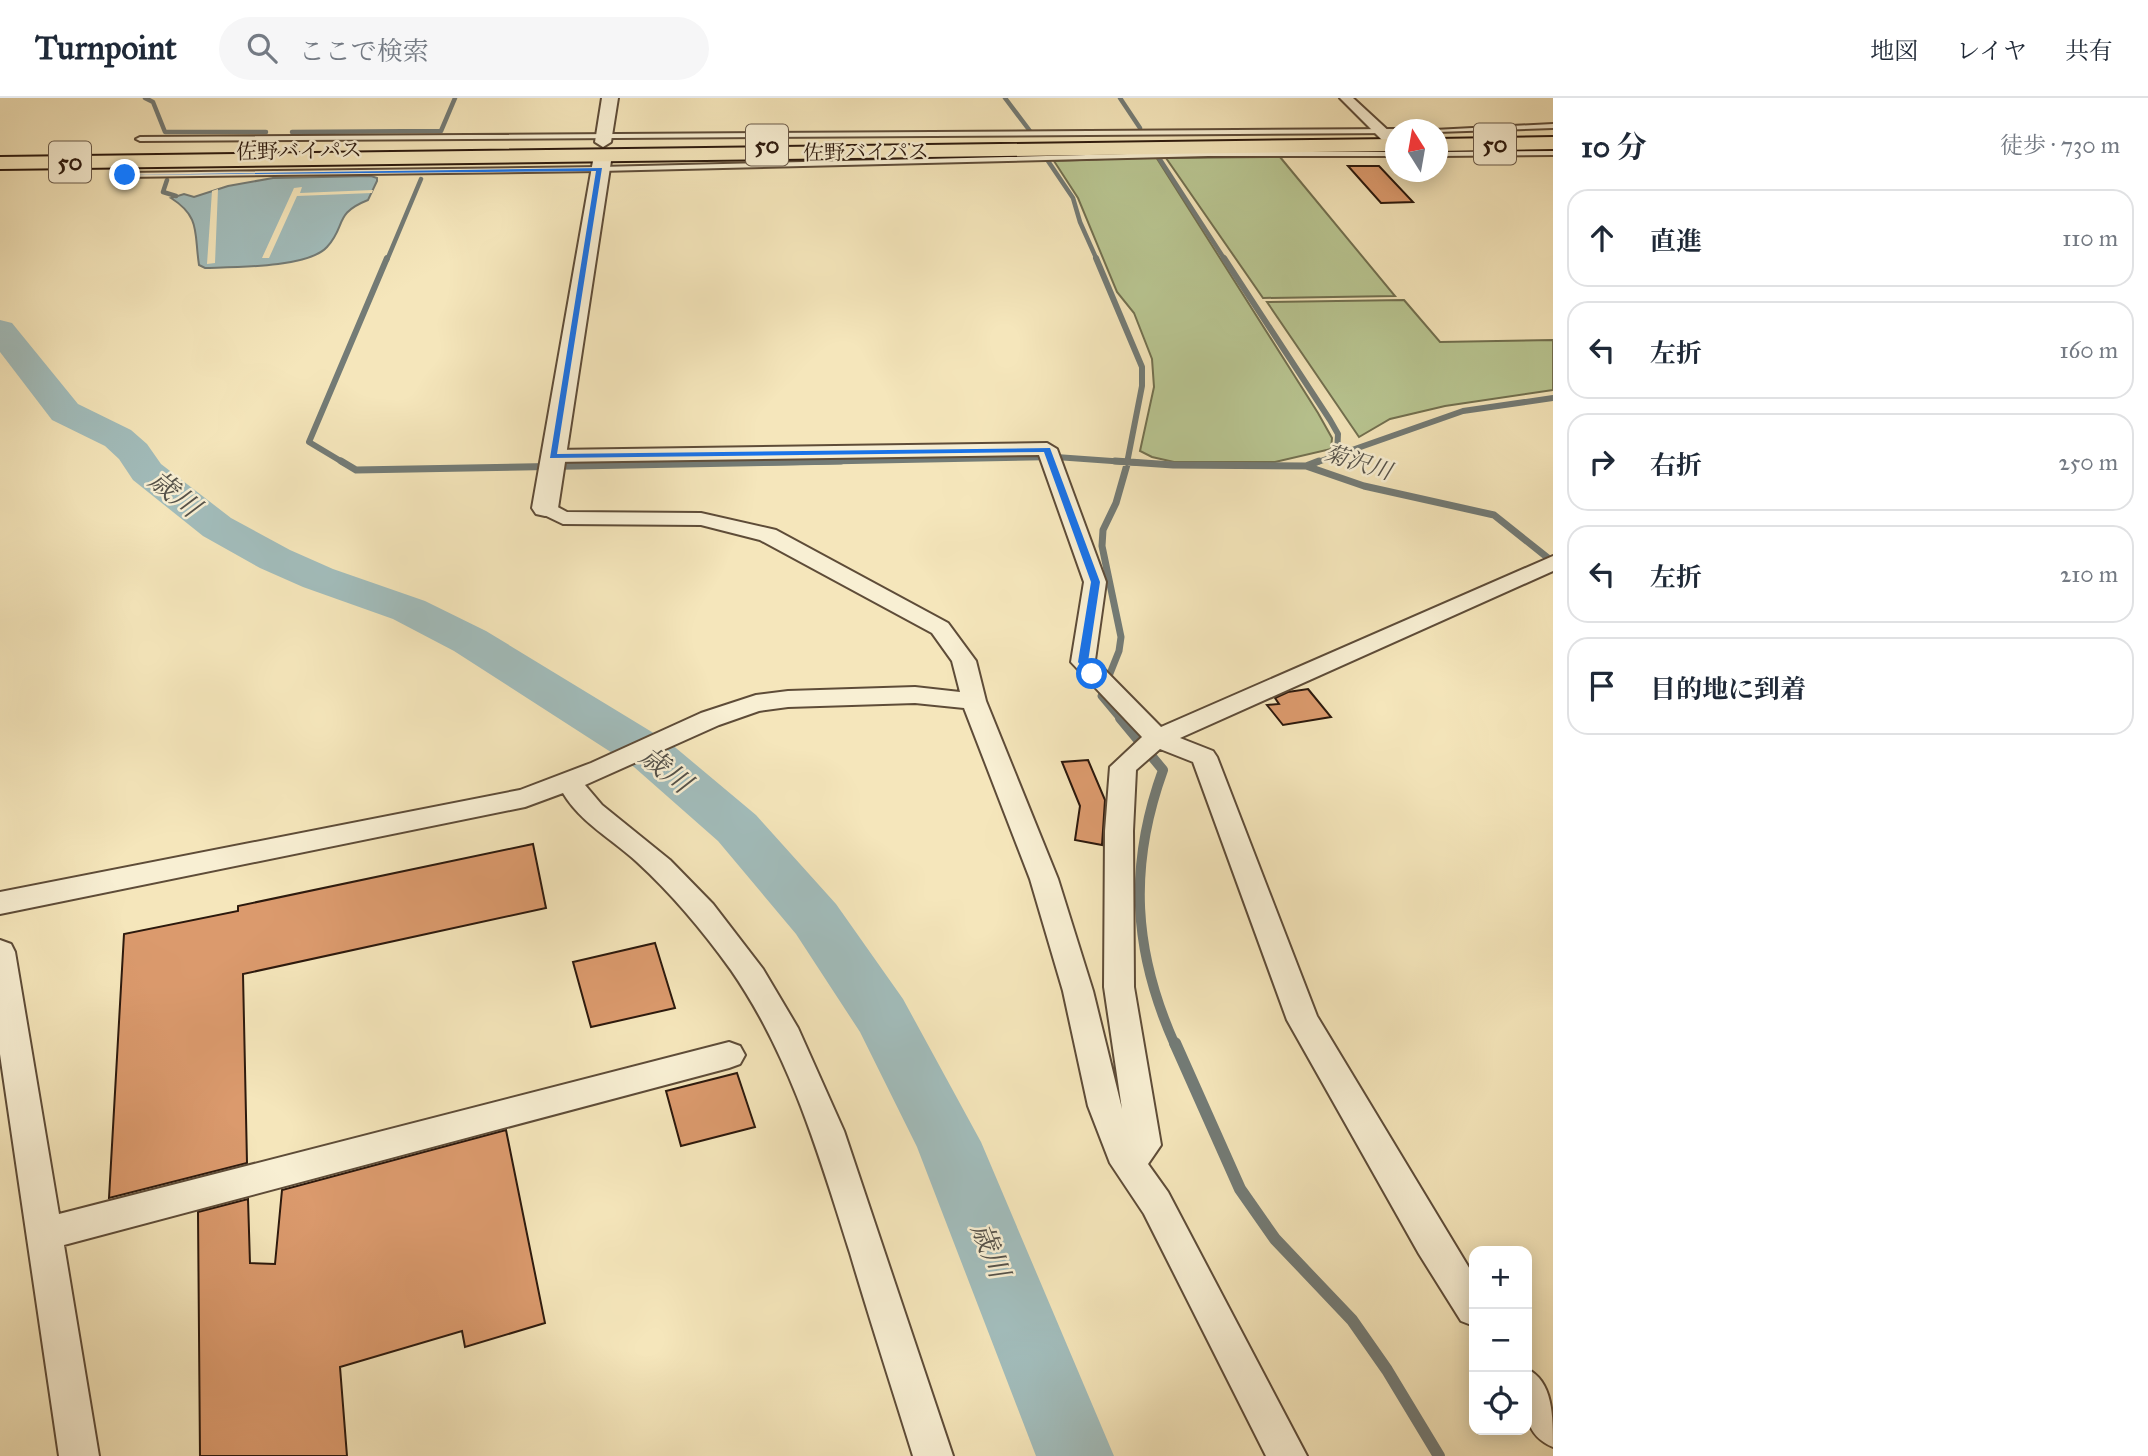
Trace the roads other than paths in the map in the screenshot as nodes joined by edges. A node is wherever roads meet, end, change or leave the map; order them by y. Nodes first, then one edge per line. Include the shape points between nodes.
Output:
1 (610, 98) edge
2 (1346, 98) edge
3 (1553, 126) edge
4 (1448, 130) edge
5 (1385, 134) edge
6 (1553, 134) edge
7 (1448, 138) edge
8 (1385, 139) edge
9 (1385, 139) edge
10 (1385, 140) edge
11 (1474, 140) junction
12 (1448, 144) edge
13 (1553, 145) edge
14 (139, 151) junction
15 (1323, 151) junction
16 (602, 152) junction
17 (1553, 153) edge
18 (1448, 154) edge
19 (0, 155) edge
20 (0, 163) edge
21 (125, 175) dead end
22 (553, 456) junction
23 (545, 508) joint
24 (1547, 565) edge
25 (974, 701) junction
26 (1149, 745) junction
27 (570, 781) junction
28 (0, 903) edge
29 (0, 952) edge
30 (729, 1055) dead end
31 (1127, 1163) junction
32 (44, 1234) junction
33 (1469, 1300) edge
34 (1532, 1396) edge
35 (1553, 1427) edge
36 (79, 1456) edge
37 (933, 1456) edge
38 (1287, 1456) edge

1 - 16 street
2 - 5 street
3 - 4 lane
6 - 11 highway, 50
7 - 11 highway, 50
8 - 16 lane via 875,136
9 - 14 highway, 佐野バイパス / 50
10 - 15 highway, 佐野バイパス / 50
11 - 12 highway, 50
11 - 13 highway
14 - 15 highway, 佐野バイパス / 50
14 - 16 lane
14 - 19 highway, 佐野バイパス / 50
14 - 20 highway, 佐野バイパス / 50
15 - 16 lane
16 - 21 lane
16 - 22 street
17 - 18 lane
22 - 23 street
22 - 26 street via 1047,449 1096,582 1083,662
23 - 25 street via 563,518 701,519 768,535 940,628 960,649 971,672
24 - 26 street
25 - 27 street via 915,695 756,703
25 - 31 street via 1044,879 1078,991 1104,1106
26 - 31 street via 1123,767 1119,831 1119,987 1144,1145
26 - 33 street via 1204,757 1303,1020
27 - 28 street via 525,798
27 - 37 street via 576,797 645,853 714,922 791,1040 843,1176
29 - 32 street
30 - 32 street
31 - 38 street via 1156,1203
32 - 36 street
34 - 35 street

